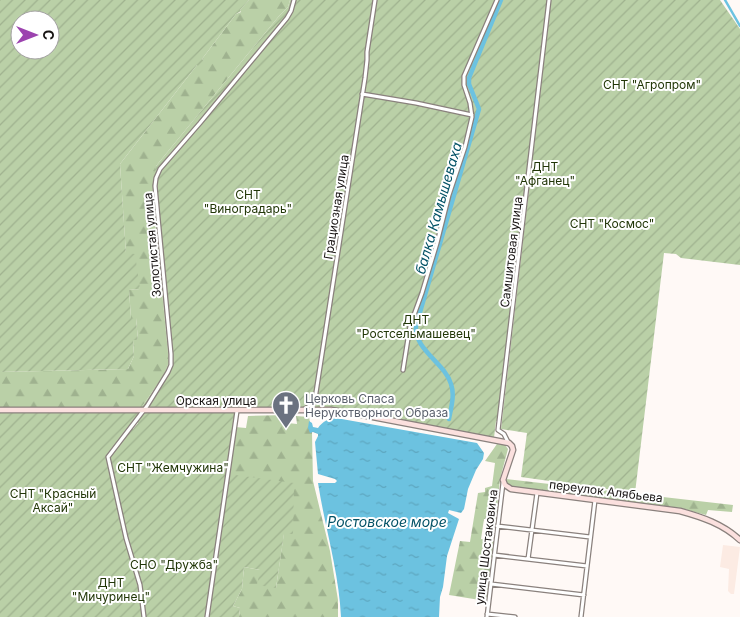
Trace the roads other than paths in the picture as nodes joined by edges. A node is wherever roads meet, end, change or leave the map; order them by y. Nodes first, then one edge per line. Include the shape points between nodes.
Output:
1 (294, 0) edge
2 (375, 0) edge
3 (497, 0) edge
4 (549, 0) edge
5 (362, 94) junction
6 (472, 115) junction
7 (404, 370) dead end
8 (0, 410) edge
9 (144, 410) junction
10 (302, 410) junction
11 (237, 411) junction
12 (508, 443) junction
13 (503, 480) junction
14 (537, 493) junction
15 (595, 500) junction
16 (498, 526) junction
17 (532, 530) junction
18 (590, 537) junction
19 (740, 540) edge
20 (494, 555) junction
21 (528, 559) junction
22 (587, 566) junction
23 (491, 584) junction
24 (584, 595) junction
25 (487, 615) edge
26 (144, 617) edge
27 (207, 617) edge
28 (515, 617) edge
29 (582, 617) edge

1 - 9 street, Золотистая улица via 287,18 156,178 171,366
2 - 5 street, Грациозная улица
3 - 6 street via 464,76
4 - 12 street, Самшитовая улица via 498,430
5 - 6 street
5 - 10 street, Грациозная улица via 316,399
6 - 7 street via 410,326
8 - 9 main road, Орская улица
9 - 11 main road, Орская улица
9 - 26 street, Золотистая улица via 108,457 140,584
10 - 11 main road, Орская улица
10 - 12 main road, Орская улица via 357,414
11 - 27 street
12 - 13 main road via 512,453
13 - 14 main road, переулок Алябьева via 511,489
13 - 16 street, улица Шостаковича
14 - 15 main road, переулок Алябьева
14 - 17 street
15 - 18 street
15 - 19 main road, переулок Алябьева via 693,514 725,528
16 - 17 street
16 - 20 street, улица Шостаковича
17 - 18 street
17 - 21 street
18 - 22 street
20 - 21 street
20 - 23 street, улица Шостаковича
21 - 22 street
22 - 24 street
23 - 24 street
23 - 25 street, улица Шостаковича
24 - 29 street
25 - 28 street

